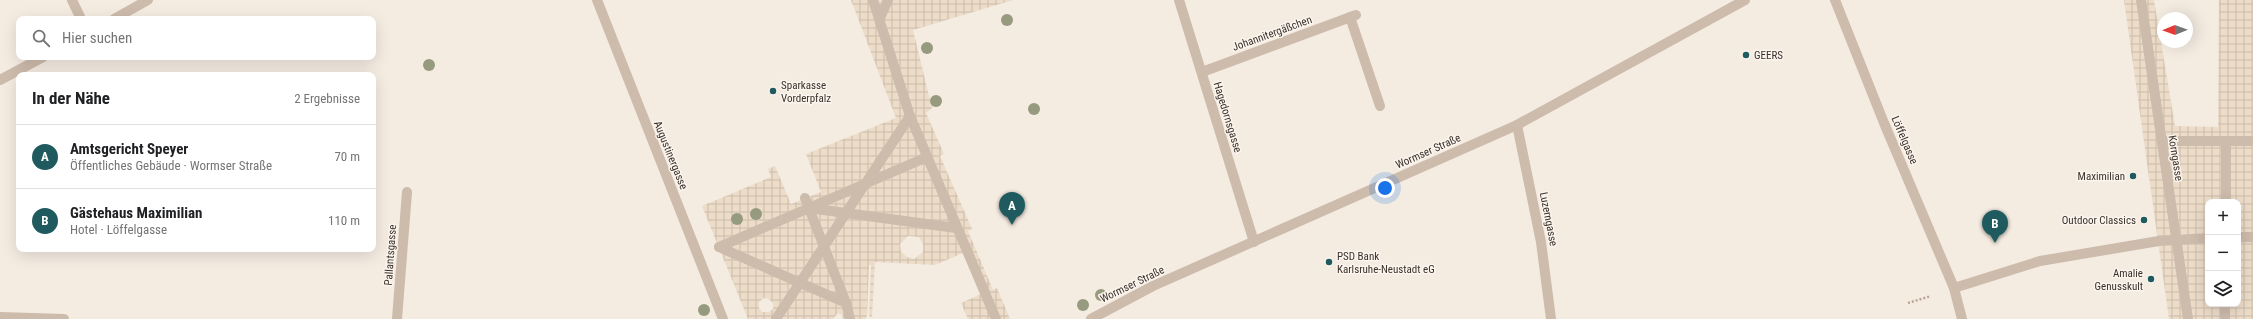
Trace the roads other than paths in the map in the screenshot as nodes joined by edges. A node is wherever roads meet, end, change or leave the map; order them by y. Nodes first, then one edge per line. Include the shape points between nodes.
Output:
1 (72, 0) edge
2 (148, 0) edge
3 (597, 0) edge
4 (873, 0) edge
5 (888, 0) edge
6 (1179, 0) edge
7 (1744, 0) edge
8 (1835, 0) edge
9 (2141, 0) edge
10 (80, 16) edge
11 (119, 16) edge
12 (880, 18) junction
13 (37, 60) edge
14 (1202, 72) junction
15 (0, 80) edge
16 (1380, 106) dead end
17 (910, 116) junction
18 (1517, 125) junction
19 (2162, 141) junction
20 (2226, 141) junction
21 (2253, 141) edge
22 (927, 157) junction
23 (865, 184) junction
24 (407, 192) dead end
25 (805, 198) dead end
26 (2226, 199) edge
27 (809, 208) junction
28 (846, 213) junction
29 (956, 228) junction
30 (2241, 237) edge
31 (2253, 237) edge
32 (2205, 238) edge
33 (2176, 240) junction
34 (1254, 242) junction
35 (824, 247) junction
36 (800, 283) junction
37 (1954, 288) junction
38 (846, 303) junction
39 (2225, 307) edge
40 (0, 317) edge
41 (64, 319) edge
42 (397, 319) edge
43 (723, 319) edge
44 (776, 319) edge
45 (850, 319) edge
46 (996, 319) edge
47 (1092, 319) edge
48 (1551, 319) edge
49 (1962, 319) edge
50 (2188, 319) edge
51 (2225, 319) edge

1 - 10 street
2 - 11 street
3 - 43 street, Augustinergasse
4 - 12 street
5 - 12 street
6 - 14 street, Hagedornsgasse
7 - 18 street, Wormser Straße
8 - 37 street, Löffelgasse via 1884,124
9 - 19 street, Korngasse
12 - 17 street
13 - 15 street
14 - 16 street, Johannitergäßchen via 1353,16
14 - 34 street, Hagedornsgasse
17 - 22 street
17 - 23 street
18 - 34 street, Wormser Straße
18 - 48 street, Luzerngasse via 1541,242
19 - 20 street
19 - 33 street, Korngasse
20 - 21 street
20 - 26 street
22 - 23 street
22 - 29 street
23 - 27 street
23 - 28 street
24 - 42 street, Pallantsgasse
25 - 27 street
27 - 28 street
27 - 35 street
27 - 36 street via 719,247
28 - 29 street
28 - 35 street
29 - 46 street
30 - 31 street
32 - 33 street
33 - 37 street via 2040,261
33 - 50 street, Korngasse
34 - 47 street, Wormser Straße via 1153,286
35 - 36 street
35 - 38 street
36 - 38 street
36 - 44 street
37 - 49 street, Löffelgasse
38 - 45 street
39 - 51 street
40 - 41 street

